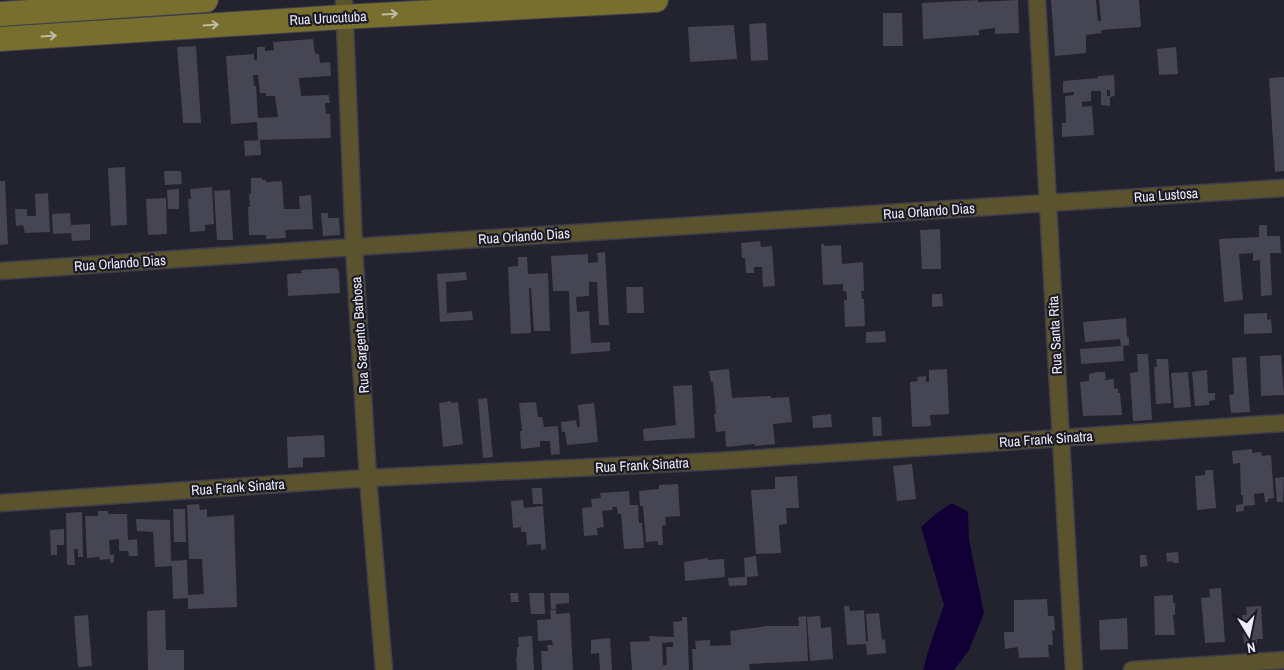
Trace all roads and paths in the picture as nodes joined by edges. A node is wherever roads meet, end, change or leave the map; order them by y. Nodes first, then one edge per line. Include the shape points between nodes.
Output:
1 (206, 0) edge
2 (656, 0) edge
3 (1037, 0) edge
4 (344, 8) edge
5 (0, 14) edge
6 (0, 39) edge
7 (1284, 188) edge
8 (1049, 203) junction
9 (354, 247) junction
10 (0, 271) edge
11 (1284, 423) edge
12 (1059, 438) junction
13 (368, 478) junction
14 (0, 503) edge
15 (1284, 660) edge
16 (384, 670) edge
17 (1074, 670) edge
18 (1132, 670) edge

1 - 5 street
4 -> 2 street, Rua Urucutuba
3 - 8 street, Rua Santa Rita
6 -> 4 street, Rua Urucutuba
4 - 9 street, Rua Sargento Barbosa
7 - 8 street, Rua Lustosa
8 - 9 street, Rua Orlando Dias
8 - 12 street, Rua Santa Rita
9 - 10 street, Rua Orlando Dias
9 - 13 street, Rua Sargento Barbosa
11 - 12 street, Rua Frank Sinatra
12 - 13 street, Rua Frank Sinatra via 718,462
12 - 17 street, Rua Santa Rita
13 - 14 street, Rua Frank Sinatra
13 - 16 street, Rua Sargento Barbosa
15 - 18 street

